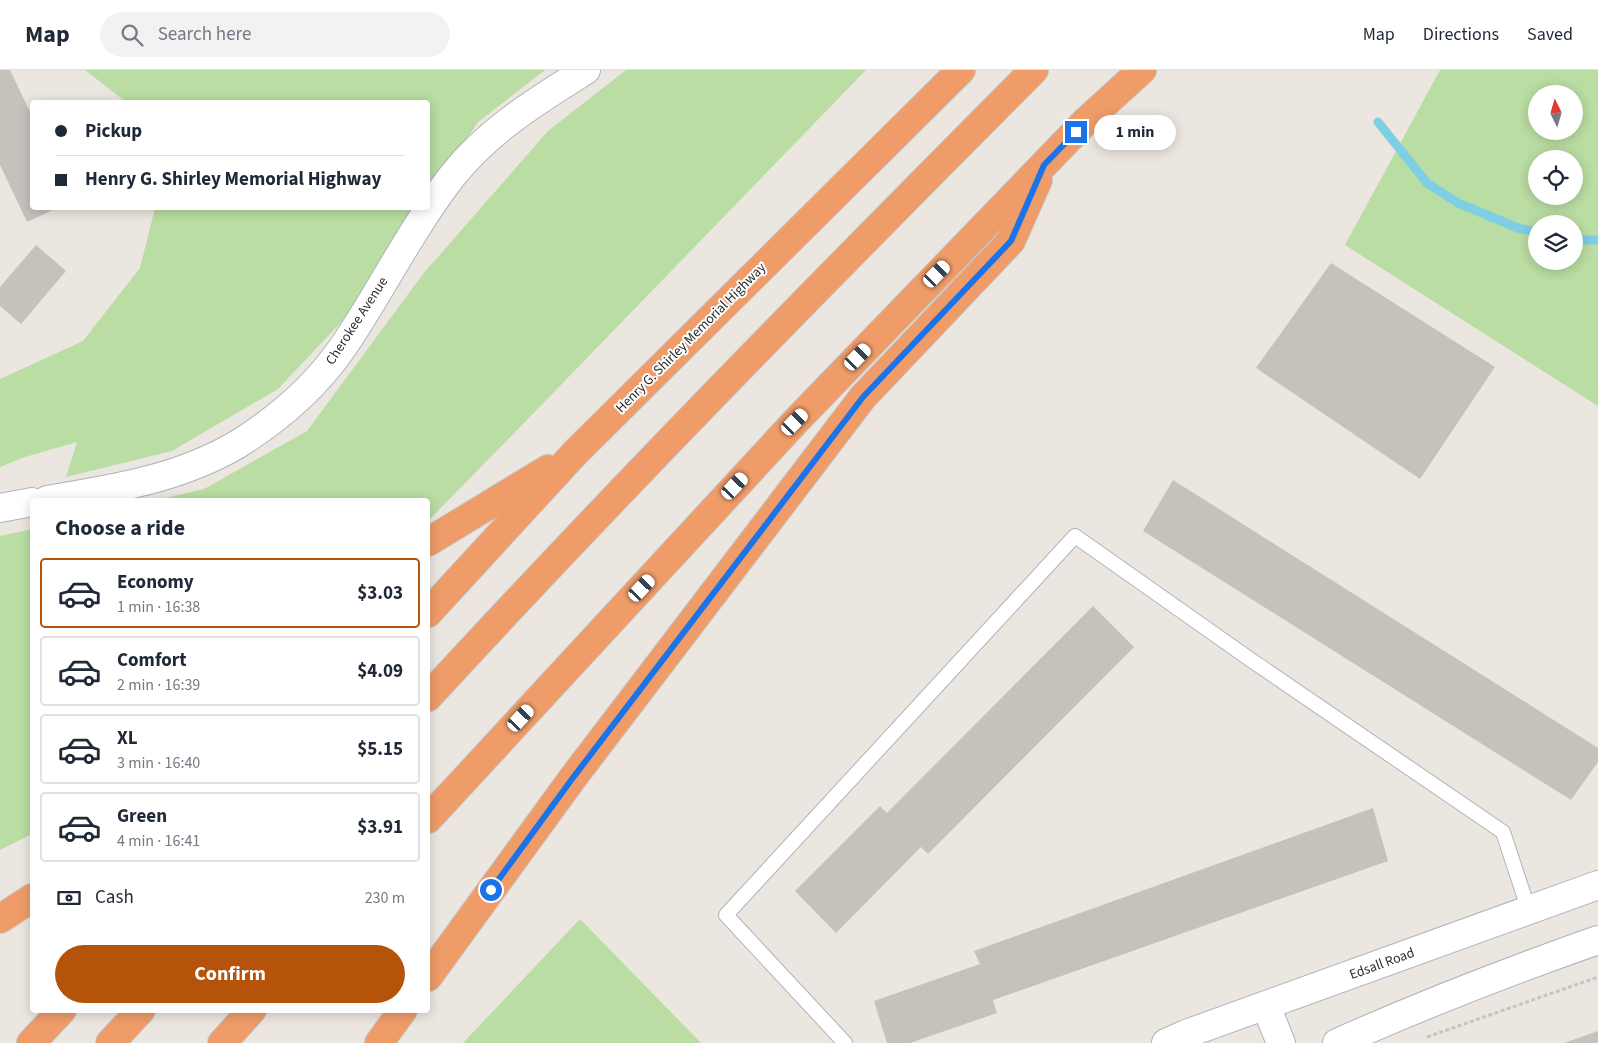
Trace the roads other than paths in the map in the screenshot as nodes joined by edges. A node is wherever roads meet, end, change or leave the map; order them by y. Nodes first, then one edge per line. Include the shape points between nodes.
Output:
1 (586, 70) edge
2 (961, 70) edge
3 (1034, 70) edge
4 (1142, 70) edge
5 (1044, 165) junction
6 (430, 206) edge
7 (428, 210) edge
8 (575, 453) junction
9 (59, 498) edge
10 (30, 502) edge
11 (0, 508) edge
12 (430, 541) edge
13 (430, 611) edge
14 (430, 695) edge
15 (430, 817) edge
16 (1598, 886) edge
17 (30, 899) edge
18 (1529, 911) junction
19 (0, 919) edge
20 (1598, 940) edge
21 (430, 974) edge
22 (1266, 1006) junction
23 (59, 1013) edge
24 (137, 1013) edge
25 (249, 1013) edge
26 (402, 1013) edge
27 (31, 1043) edge
28 (110, 1043) edge
29 (222, 1043) edge
30 (380, 1043) edge
31 (845, 1043) edge
32 (1166, 1043) edge
33 (1281, 1043) edge
34 (1337, 1043) edge

1 - 6 street, Cherokee Avenue via 515,116 489,138 454,174
2 - 8 highway, Henry G. Shirley Memorial Highway
3 - 14 highway via 584,529
4 - 5 highway
5 - 15 highway via 788,430
5 - 21 highway via 1011,241 863,397 578,772
7 - 9 street, Cherokee Avenue via 342,348 292,404 237,444 175,473 131,486
8 - 12 highway
8 - 13 highway, Henry G. Shirley Memorial Highway
10 - 11 street
16 - 18 street, Edsall Road
17 - 19 highway
18 - 22 street, Edsall Road
18 - 31 lane via 1503,832 1075,536 726,915
20 - 34 street via 1525,966
22 - 32 street, Edsall Road
22 - 33 street
23 - 27 highway
24 - 28 highway
25 - 29 highway
26 - 30 highway

